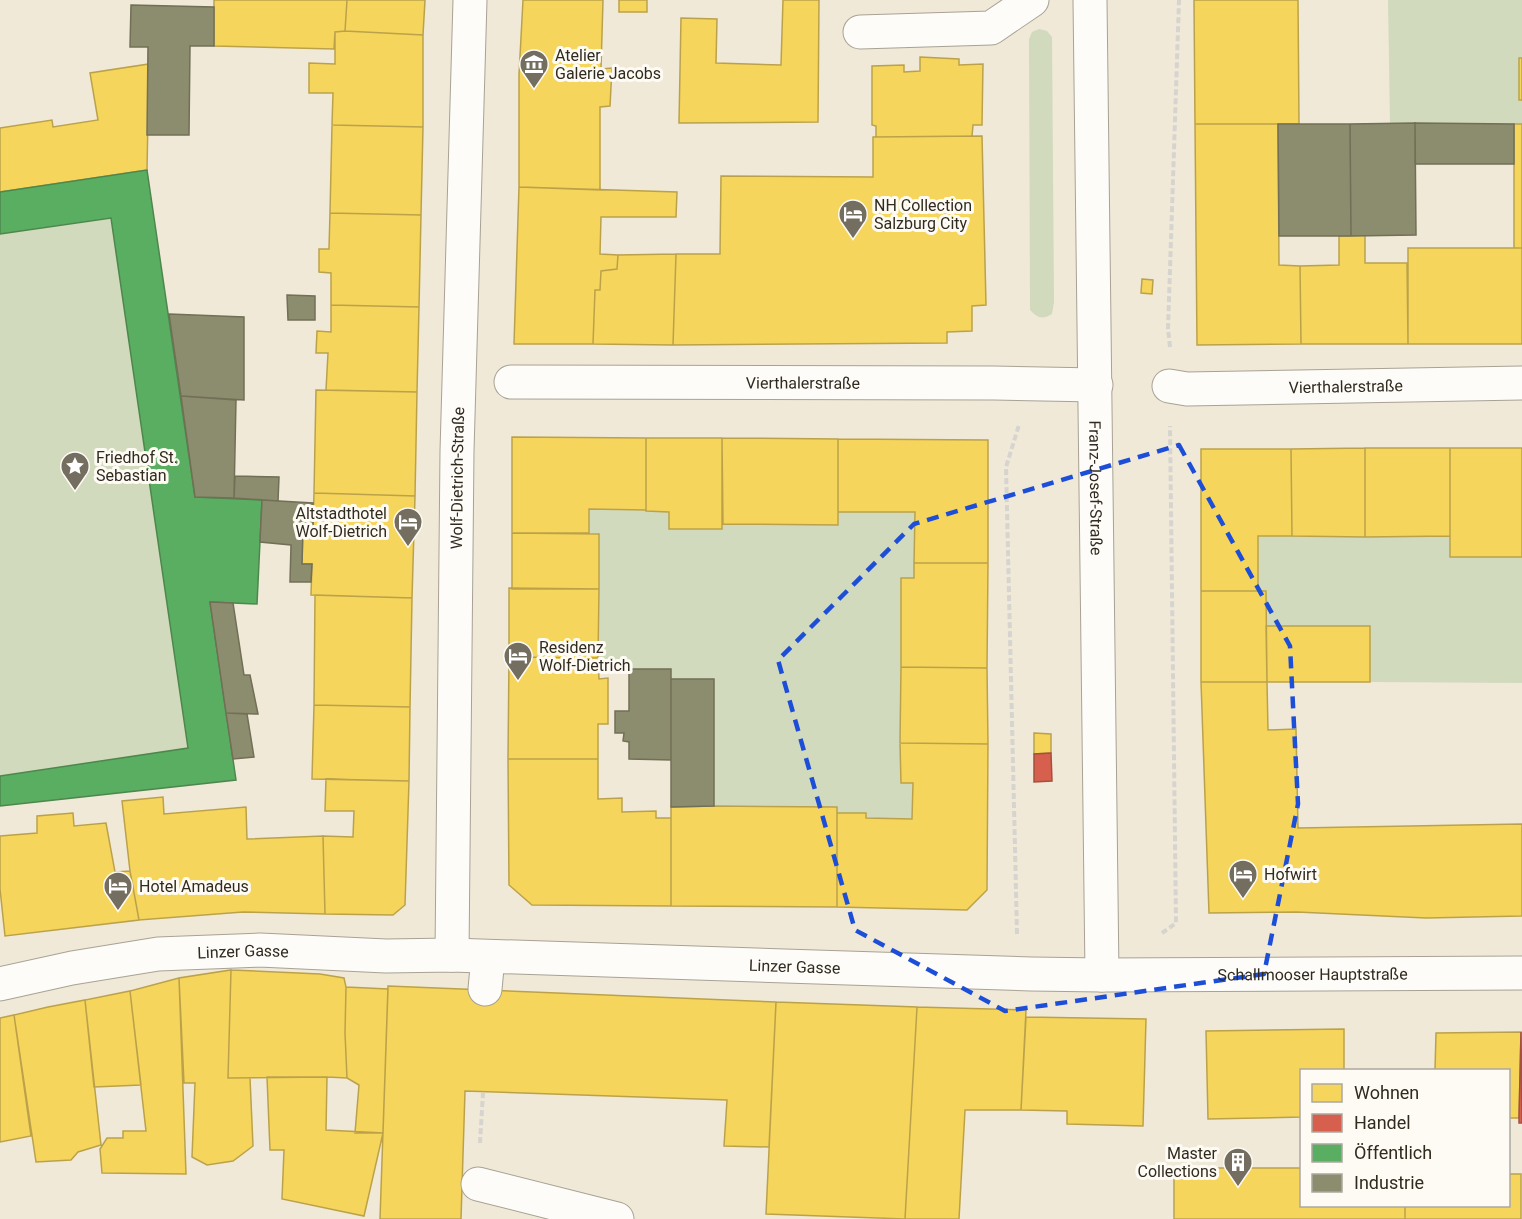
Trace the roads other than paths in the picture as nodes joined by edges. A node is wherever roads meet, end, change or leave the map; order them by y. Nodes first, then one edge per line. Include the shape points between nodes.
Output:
1 (470, 0) edge
2 (1032, 0) edge
3 (1090, 0) edge
4 (860, 32) dead end
5 (511, 382) dead end
6 (1522, 383) edge
7 (1096, 385) junction
8 (1169, 386) road end
9 (452, 955) junction
10 (488, 957) junction
11 (1522, 973) edge
12 (1102, 975) junction
13 (0, 984) edge
14 (485, 989) dead end
15 (478, 1184) road end
16 (617, 1219) edge

1 - 9 street, Wolf-Dietrich-Straße via 457,451
2 - 4 street via 991,28
3 - 7 street, Franz-Josef-Straße
5 - 7 street, Vierthalerstraße
6 - 8 street, Vierthalerstraße via 1187,389
7 - 12 street, Franz-Josef-Straße
9 - 10 street, Linzer Gasse
9 - 13 street, Linzer Gasse via 260,950 158,954
10 - 12 street, Linzer Gasse
10 - 14 street
11 - 12 street, Schallmooser Hauptstraße
15 - 16 street

